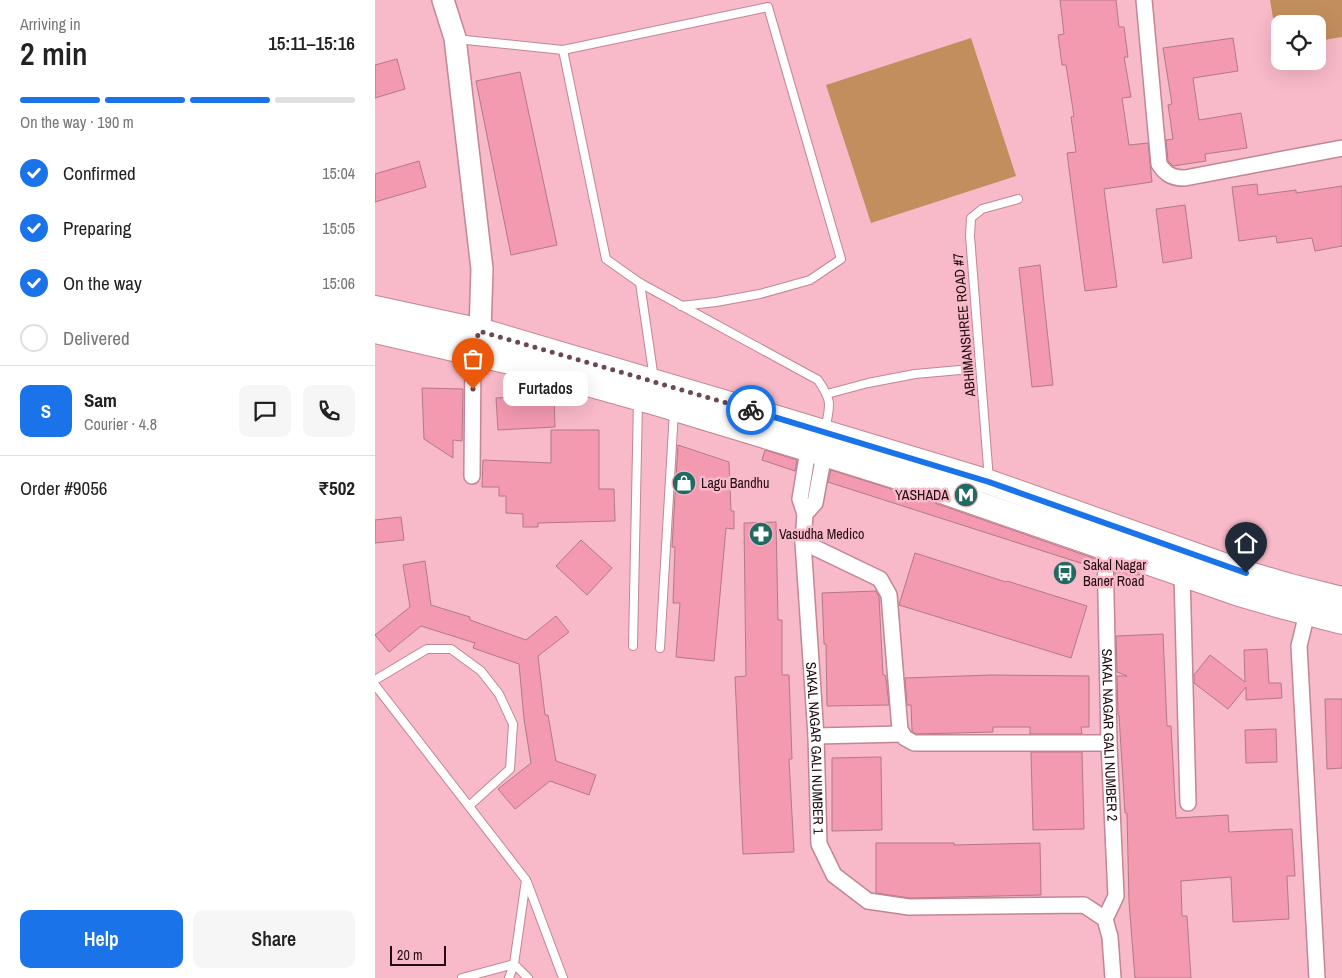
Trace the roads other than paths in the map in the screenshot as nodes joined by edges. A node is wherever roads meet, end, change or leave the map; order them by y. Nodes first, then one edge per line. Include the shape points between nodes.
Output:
1 (443, 0) edge
2 (1143, 0) edge
3 (767, 3) edge
4 (455, 38) junction
5 (563, 50) junction
6 (1342, 148) edge
7 (1018, 199) dead end
8 (640, 283) junction
9 (681, 306) junction
10 (375, 308) edge
11 (375, 331) edge
12 (479, 331) junction
13 (473, 354) junction
14 (960, 370) dead end
15 (655, 381) junction
16 (827, 394) junction
17 (638, 399) junction
18 (674, 409) junction
19 (819, 445) junction
20 (472, 476) dead end
21 (989, 482) junction
22 (803, 542) junction
23 (1105, 547) junction
24 (1182, 574) junction
25 (1319, 593) junction
26 (1342, 599) edge
27 (1307, 613) junction
28 (1342, 622) edge
29 (633, 646) dead end
30 (661, 648) dead end
31 (375, 680) edge
32 (375, 685) edge
33 (902, 734) junction
34 (816, 736) junction
35 (1109, 743) junction
36 (1189, 803) dead end
37 (469, 806) junction
38 (526, 880) junction
39 (1105, 919) junction
40 (514, 964) junction
41 (462, 978) edge
42 (509, 978) edge
43 (527, 978) edge
44 (563, 978) edge
45 (1113, 978) edge
46 (1317, 978) edge

1 - 4 street
2 - 6 street via 1159,164 1169,175 1185,178
3 - 5 lane
3 - 9 lane via 841,259 810,280 751,296
4 - 5 lane
4 - 12 street via 483,269
5 - 8 lane via 606,259
7 - 21 lane, ABHIMANSHREE ROAD #7 via 982,210 971,218
8 - 9 lane
8 - 15 lane
9 - 16 lane via 817,380
10 - 12 main road
11 - 13 main road
12 - 13 street
12 - 15 main road
13 - 17 main road
13 - 20 street
14 - 16 lane via 915,374
15 - 19 main road
16 - 19 lane via 830,404
17 - 18 main road
17 - 29 lane
18 - 19 main road
18 - 30 lane
19 - 21 main road
19 - 22 street, SAKAL NAGAR GALI NUMBER 1 via 815,503 805,514
19 - 23 main road
21 - 25 main road via 1246,573
22 - 33 street via 880,579 885,586 889,595
22 - 34 street, SAKAL NAGAR GALI NUMBER 1
23 - 24 main road
23 - 35 street, SAKAL NAGAR GALI NUMBER 2
24 - 27 main road
24 - 36 street
25 - 26 main road
25 - 27 street
27 - 28 main road
27 - 46 street via 1299,646
31 - 37 lane via 427,649 451,649 481,671 499,694 513,724 510,769
32 - 37 lane
33 - 34 street
33 - 35 street via 914,743
34 - 39 street, SAKAL NAGAR GALI NUMBER 1 via 819,844 834,875 868,901 909,908 1084,905
35 - 39 street, SAKAL NAGAR GALI NUMBER 2 via 1116,896
37 - 38 lane
38 - 40 lane
38 - 44 lane
39 - 45 street via 1110,937
40 - 41 lane
40 - 42 lane
40 - 43 lane

